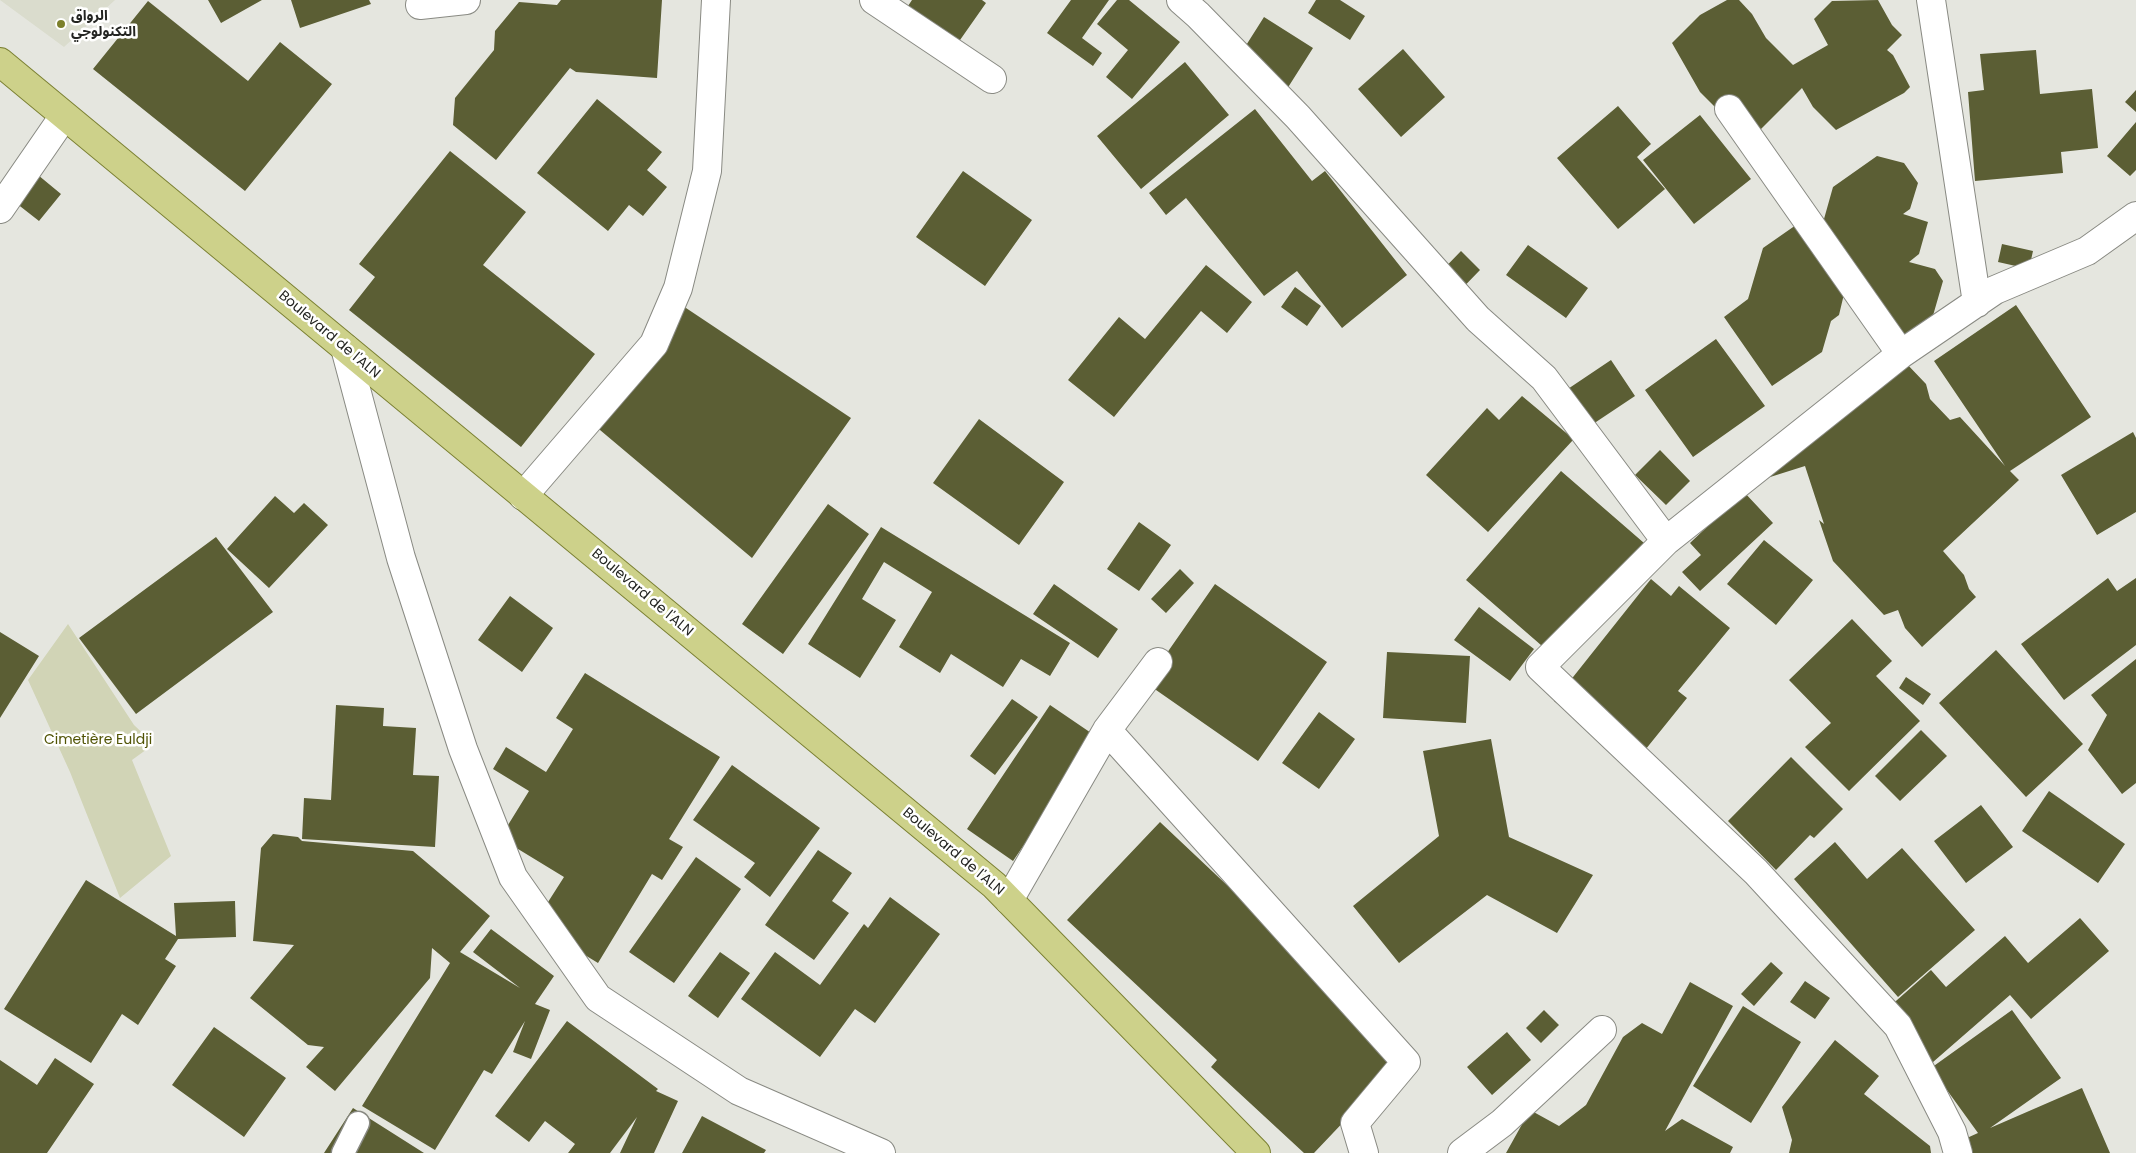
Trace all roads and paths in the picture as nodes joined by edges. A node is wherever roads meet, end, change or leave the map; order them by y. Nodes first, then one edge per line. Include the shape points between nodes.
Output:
1 (466, 0) edge
2 (716, 0) edge
3 (874, 0) edge
4 (1181, 0) edge
5 (1931, 0) edge
6 (420, 5) dead end
7 (0, 62) edge
8 (992, 79) dead end
9 (1729, 109) dead end
10 (64, 116) junction
11 (0, 209) edge
12 (2136, 216) edge
13 (1976, 303) junction
14 (345, 348) junction
15 (1901, 354) junction
16 (524, 496) junction
17 (1666, 541) junction
18 (1158, 662) dead end
19 (1107, 730) junction
20 (1009, 900) junction
21 (1602, 1030) dead end
22 (358, 1123) dead end
23 (343, 1153) edge
24 (881, 1153) edge
25 (1256, 1153) edge
26 (1364, 1153) edge
27 (1462, 1153) edge
28 (1958, 1153) edge

1 - 6 street
2 - 16 street via 707,171 678,288 654,344
3 - 8 street
4 - 17 street via 1298,117 1478,319 1544,378
5 - 13 street
7 - 10 main road, Boulevard de l'ALN
9 - 15 street
10 - 11 street
10 - 14 main road, Boulevard de l'ALN
12 - 13 street via 2087,251 1995,290
13 - 15 street
14 - 16 main road, Boulevard de l'ALN
14 - 24 street via 404,567 463,749 513,877 598,998 738,1090
15 - 17 street
16 - 20 main road, Boulevard de l'ALN
17 - 28 street via 1540,667 1756,872 1898,1026 1952,1132
18 - 19 street
19 - 20 street
19 - 26 street via 1406,1062 1355,1123
20 - 25 main road, Boulevard de l'ALN
21 - 27 street via 1502,1123
22 - 23 lane

